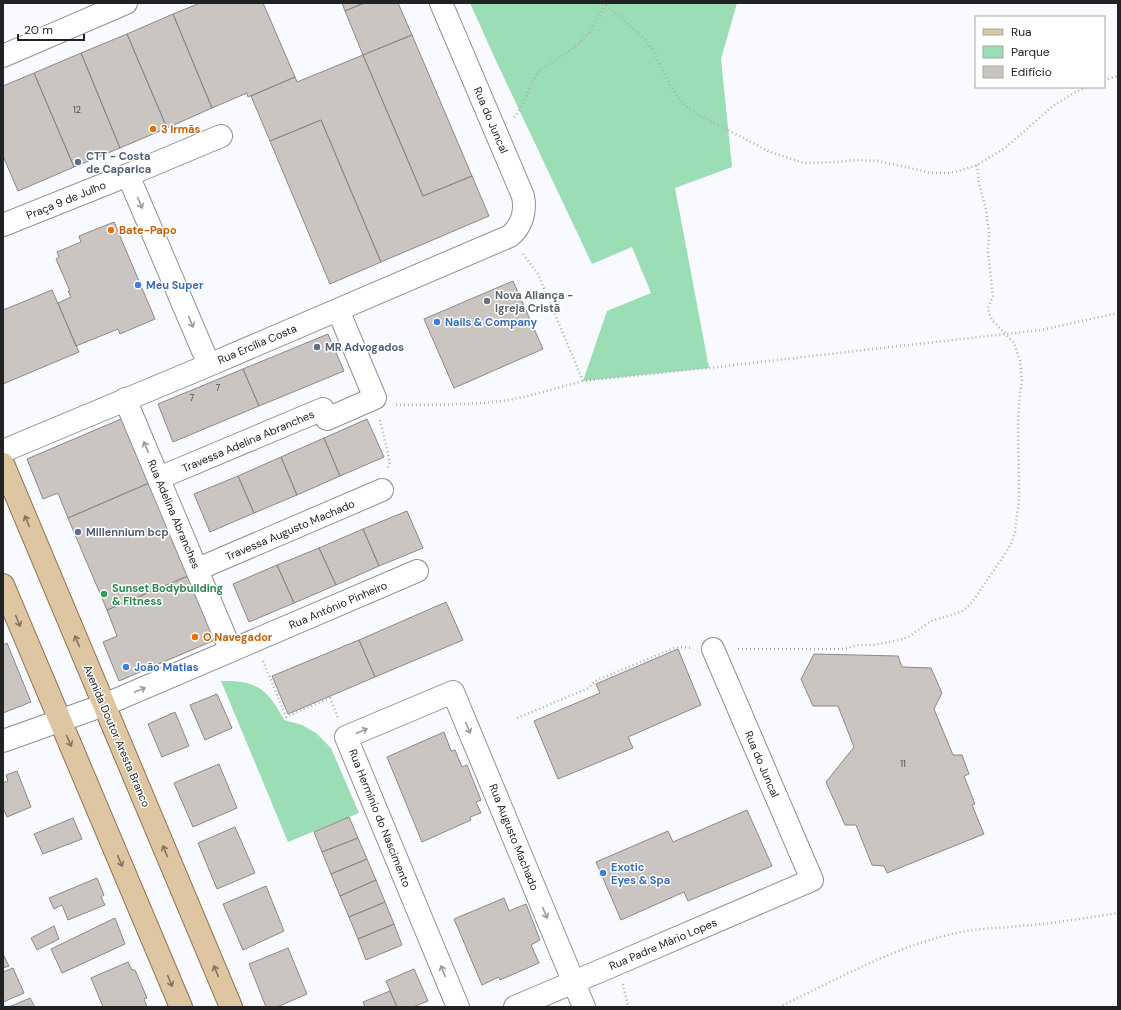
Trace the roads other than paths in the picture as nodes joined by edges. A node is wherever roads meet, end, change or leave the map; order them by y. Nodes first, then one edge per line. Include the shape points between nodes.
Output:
1 (126, 3) edge
2 (441, 3) edge
3 (3, 56) edge
4 (221, 136) dead end
5 (128, 175) junction
6 (4, 221) edge
7 (510, 236) joint
8 (338, 310) junction
9 (209, 365) junction
10 (125, 399) junction
11 (3, 451) edge
12 (3, 464) edge
13 (159, 478) junction
14 (382, 490) road end
15 (198, 569) junction
16 (417, 571) dead end
17 (3, 585) edge
18 (713, 650) road end
19 (231, 651) junction
20 (453, 692) joint
21 (104, 705) junction
22 (60, 721) junction
23 (3, 741) edge
24 (812, 880) joint
25 (574, 982) junction
26 (181, 1007) edge
27 (231, 1007) edge
28 (458, 1007) edge
29 (515, 1007) edge
30 (584, 1007) edge

1 - 3 street
2 - 7 street, Rua do Juncal via 523,196 524,209 520,224
4 - 5 street, Praça 9 de Julho
5 - 6 street, Praça 9 de Julho
5 -> 9 street
7 - 8 street, Rua Ercília Costa
8 - 9 street, Rua Ercília Costa
8 - 13 street, Travessa Adelina Abranches via 375,398 326,419 322,409
9 - 10 street, Rua Ercília Costa
10 - 11 street, Rua Ercília Costa
13 -> 10 street, Rua Adelina Abranches
21 -> 12 main road, Avenida Doutor Aresta Branco
13 - 15 street, Rua Adelina Abranches
14 - 15 street, Travessa Augusto Machado
15 - 19 street, Rua Adelina Abranches
16 - 19 street, Rua António Pinheiro
17 -> 22 main road
18 - 24 street, Rua do Juncal
21 -> 19 street, Rua António Pinheiro
20 -> 25 street, Rua Augusto Machado
28 -> 20 street, Rua Hermínio do Nascimento via 346,737
21 - 22 street, Rua António Pinheiro
27 -> 21 main road, Avenida Doutor Aresta Branco
22 - 23 street, Rua António Pinheiro
22 -> 26 main road
24 - 25 street, Rua Padre Mário Lopes
25 - 29 street, Rua Padre Mário Lopes
25 - 30 street, Rua Augusto Machado

